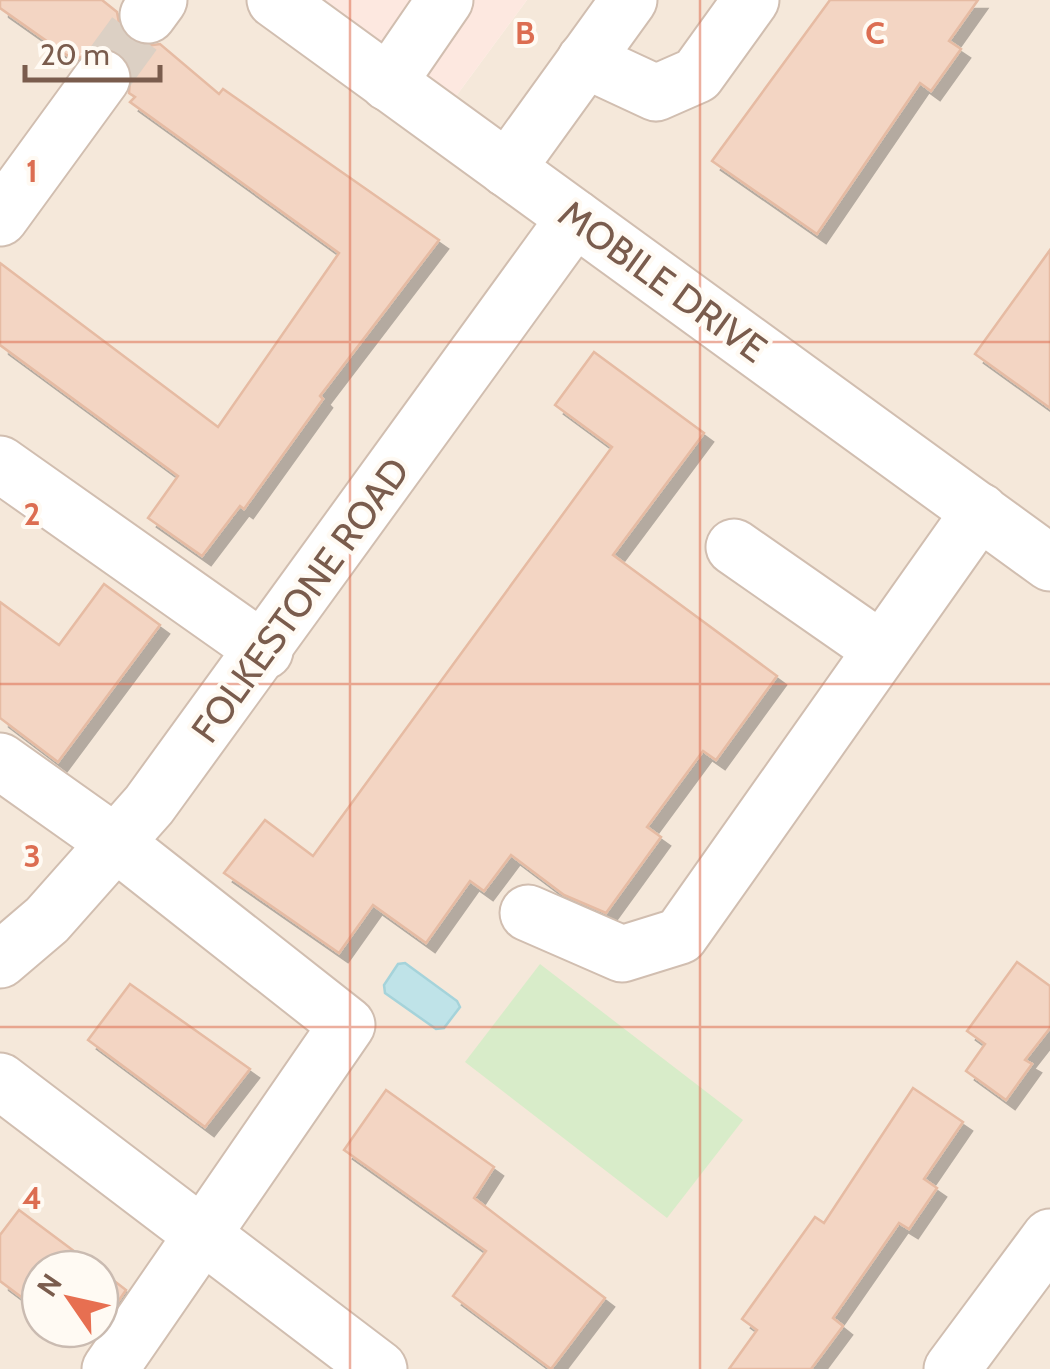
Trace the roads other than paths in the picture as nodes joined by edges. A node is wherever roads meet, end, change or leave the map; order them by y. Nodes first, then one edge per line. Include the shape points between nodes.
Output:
1 (276, 0) edge
2 (445, 0) edge
3 (629, 0) edge
4 (751, 0) edge
5 (585, 60) junction
6 (102, 78) tunnel mouth
7 (388, 83) junction
8 (506, 169) junction
9 (0, 218) edge
10 (575, 218) junction
11 (0, 464) edge
12 (980, 511) junction
13 (734, 547) dead end
14 (1050, 563) edge
15 (879, 648) junction
16 (265, 650) junction
17 (0, 761) edge
18 (117, 844) junction
19 (528, 914) dead end
20 (0, 960) edge
21 (0, 1081) edge
22 (200, 1234) junction
23 (1050, 1236) edge
24 (110, 1369) edge
25 (378, 1369) edge
26 (952, 1369) edge

1 - 7 street, MOBILE DRIVE
2 - 7 street
3 - 5 street
4 - 5 street via 697,75 656,93
5 - 8 street
6 - 9 street
7 - 8 street, MOBILE DRIVE
8 - 10 street, MOBILE DRIVE
10 - 12 street, MOBILE DRIVE
10 - 16 street, FOLKESTONE ROAD
11 - 16 street
12 - 14 street, MOBILE DRIVE
12 - 15 street
13 - 15 street
15 - 19 street via 680,936 622,954
16 - 18 street, FOLKESTONE ROAD
17 - 18 street
18 - 20 street, FOLKESTONE ROAD
18 - 22 street via 347,1025
21 - 22 street
22 - 24 street
22 - 25 street
23 - 26 street

